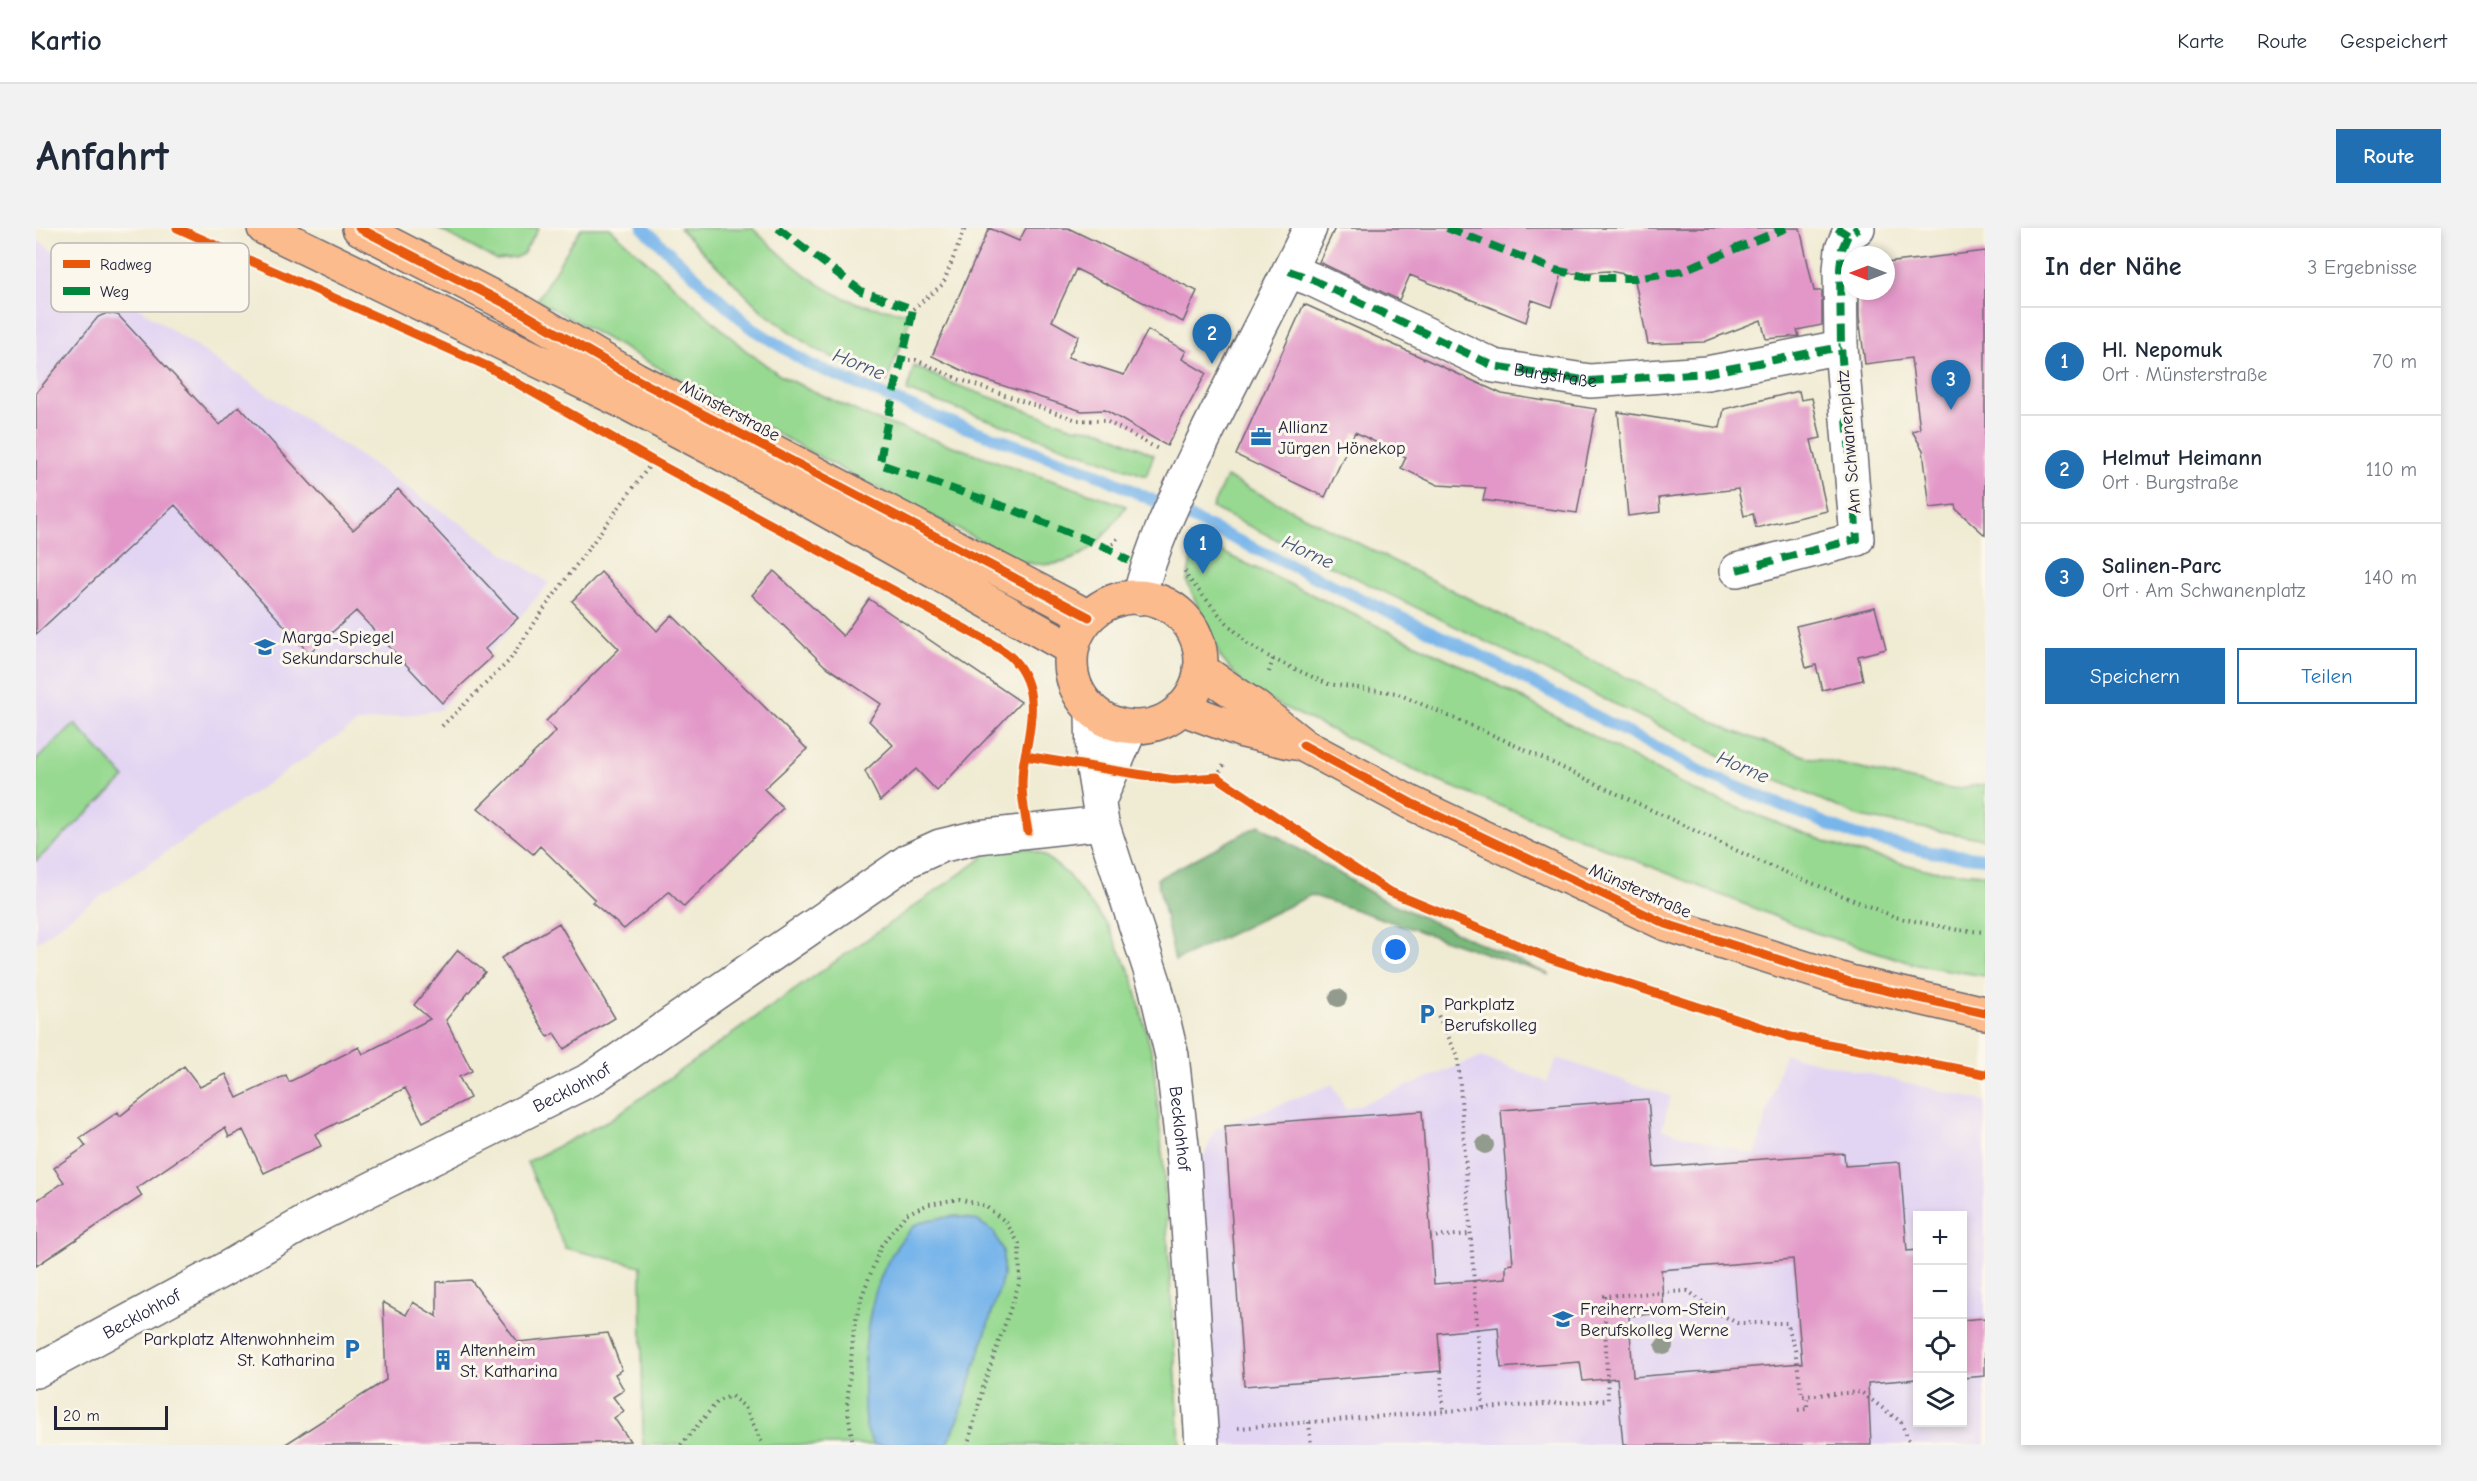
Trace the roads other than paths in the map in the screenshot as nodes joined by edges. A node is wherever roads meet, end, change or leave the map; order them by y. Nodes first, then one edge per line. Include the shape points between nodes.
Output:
1 (264, 228) edge
2 (359, 228) edge
3 (1310, 228) edge
4 (1858, 228) edge
5 (1289, 271) junction
6 (1840, 347) junction
7 (1737, 570) dead end
8 (1139, 598) junction
9 (1089, 617) junction
10 (1072, 649) junction
11 (1200, 669) junction
12 (1181, 708) junction
13 (1092, 711) junction
14 (1131, 727) junction
15 (1303, 745) junction
16 (1101, 811) junction
17 (1985, 1013) edge
18 (36, 1371) edge
19 (1201, 1438) edge

1 - 10 main road via 630,405 800,495
2 - 9 main road, Münsterstraße
3 - 5 street
4 - 6 street, Am Schwanenplatz via 1848,236 1842,249
5 - 6 street, Burgstraße via 1494,366 1590,381 1707,373
5 - 8 street via 1180,456
6 - 7 street, Am Schwanenplatz via 1857,539
8 - 9 main road via 1121,599
8 - 11 main road via 1158,601 1187,623 1196,639
9 - 10 main road
10 - 13 main road via 1075,686
11 - 12 main road via 1193,693
11 - 15 main road, Münsterstraße
12 - 14 main road via 1167,720
12 - 15 main road, Münsterstraße via 1243,731
13 - 14 main road via 1113,723
13 - 16 street, Becklohhof via 1093,768
14 - 16 street
15 - 17 main road, Münsterstraße via 1411,803 1666,924 1850,982
16 - 18 street, Becklohhof via 940,846 909,860 591,1079 311,1219
16 - 19 street, Becklohhof via 1155,985 1172,1056 1184,1162

